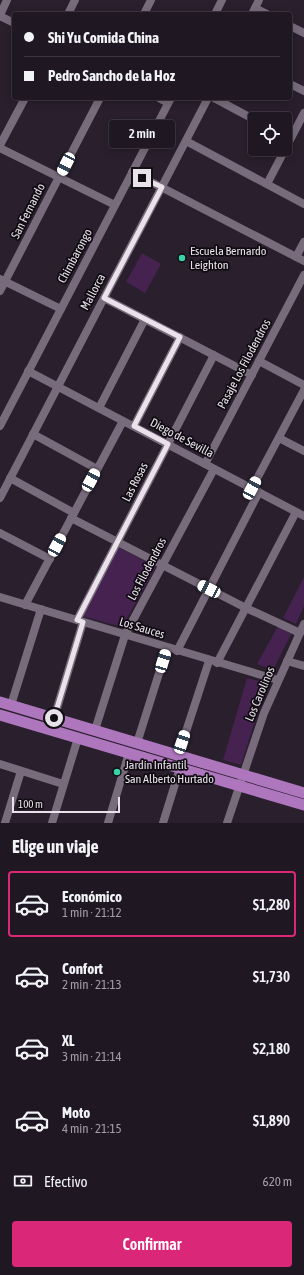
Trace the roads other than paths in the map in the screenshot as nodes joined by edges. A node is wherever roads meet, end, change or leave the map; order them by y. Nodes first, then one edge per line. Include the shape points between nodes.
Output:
1 (7, 0) edge
2 (75, 0) edge
3 (151, 0) edge
4 (222, 0) edge
5 (69, 12) edge
6 (145, 12) edge
7 (216, 12) edge
8 (0, 15) edge
9 (12, 22) edge
10 (292, 27) edge
11 (304, 33) edge
12 (292, 85) edge
13 (304, 91) edge
14 (24, 100) edge
15 (99, 100) edge
16 (170, 100) edge
17 (207, 100) edge
18 (218, 100) edge
19 (304, 113) edge
20 (248, 116) edge
21 (292, 131) edge
22 (186, 141) junction
23 (0, 147) edge
24 (280, 156) edge
25 (132, 172) junction
26 (59, 178) junction
27 (267, 184) junction
28 (162, 187) junction
29 (304, 204) edge
30 (115, 205) junction
31 (304, 242) edge
32 (296, 257) junction
33 (304, 262) edge
34 (304, 274) edge
35 (3, 280) edge
36 (0, 292) edge
37 (104, 298) junction
38 (61, 310) junction
39 (145, 319) junction
40 (180, 337) junction
41 (214, 355) junction
42 (259, 361) junction
43 (28, 371) junction
44 (252, 375) junction
45 (304, 385) edge
46 (58, 387) junction
47 (304, 390) edge
48 (99, 408) junction
49 (3, 411) edge
50 (123, 421) junction
51 (0, 426) edge
52 (134, 426) junction
53 (33, 434) junction
54 (279, 438) junction
55 (168, 444) junction
56 (304, 451) edge
57 (205, 464) junction
58 (97, 469) junction
59 (214, 469) junction
60 (10, 478) junction
61 (256, 490) junction
62 (0, 498) edge
63 (300, 514) edge
64 (73, 515) junction
65 (0, 533) edge
66 (118, 542) junction
67 (50, 559) junction
68 (163, 565) junction
69 (209, 589) junction
70 (0, 597) edge
71 (25, 605) junction
72 (246, 608) junction
73 (41, 609) junction
74 (80, 621) junction
75 (304, 624) edge
76 (300, 633) junction
77 (125, 635) junction
78 (167, 648) junction
79 (177, 651) junction
80 (287, 661) junction
81 (213, 662) junction
82 (304, 666) edge
83 (278, 680) junction
84 (5, 704) edge
85 (0, 715) edge
86 (54, 718) junction
87 (95, 730) junction
88 (78, 738) junction
89 (138, 743) junction
90 (129, 753) junction
91 (178, 756) junction
92 (0, 764) edge
93 (180, 768) junction
94 (21, 771) junction
95 (242, 781) junction
96 (63, 784) junction
97 (304, 793) edge
98 (304, 805) edge
99 (5, 823) edge
100 (52, 823) edge
101 (108, 823) edge
102 (163, 823) edge
103 (227, 823) edge

1 - 8 street
2 - 5 street
3 - 6 street
4 - 7 street
8 - 9 street
10 - 11 street
12 - 13 street
14 - 23 street
15 - 26 street, San Fernando
16 - 25 street, Chimbarongo
17 - 22 street, Mallorca
18 - 20 street
19 - 21 street
22 - 27 street
22 - 28 street, Mallorca
23 - 26 street
24 - 27 street
25 - 28 street
25 - 30 street, Chimbarongo
26 - 30 street
26 - 35 street, San Fernando
27 - 29 street
28 - 32 street
28 - 37 street, Mallorca
30 - 38 street, Chimbarongo
31 - 32 street
32 - 33 street
34 - 42 street, Pasaje Los Filodendros
35 - 36 street, San Fernando
35 - 38 street
37 - 39 street
37 - 46 street, Mallorca
38 - 43 street, Chimbarongo
39 - 40 street
39 - 48 street
40 - 41 street
40 - 52 street
41 - 44 street
41 - 55 street, Las Rosas
42 - 44 street, Pasaje Los Filodendros
42 - 45 street
43 - 46 street, Diego de Sevilla
43 - 49 street, Chimbarongo
44 - 57 street, Pasaje Los Filodendros
46 - 48 street, Diego de Sevilla
46 - 53 street, Mallorca
47 - 54 street
48 - 50 street, Diego de Sevilla
49 - 51 street, Chimbarongo
50 - 52 street, Diego de Sevilla
50 - 58 street
52 - 55 street, Diego de Sevilla
53 - 58 street
53 - 60 street, Mallorca
54 - 56 street
54 - 61 street
55 - 57 street, Diego de Sevilla
55 - 66 street, Las Rosas
57 - 59 street, Diego de Sevilla
58 - 64 street
59 - 61 street, Diego de Sevilla
59 - 68 street, Los Filodendros
60 - 62 street, Mallorca
60 - 64 street
61 - 63 street, Diego de Sevilla
61 - 69 street
63 - 72 street
64 - 66 street
64 - 67 street
65 - 67 street
66 - 68 street
66 - 74 street, Las Rosas
67 - 71 street
68 - 69 street
68 - 77 street, Los Filodendros
69 - 72 street
69 - 79 street
70 - 71 street, Los Sauces
71 - 73 street, Los Sauces
72 - 76 street
72 - 81 street
73 - 74 street, Los Sauces
73 - 84 street
74 - 77 street, Los Sauces
74 - 86 street, Las Rosas
75 - 76 street, Los Carolinos
76 - 80 street, Los Carolinos
77 - 78 street, Los Sauces
77 - 87 street, Los Filodendros
78 - 79 street, Los Sauces
78 - 89 street
79 - 81 street, Los Sauces
80 - 82 street
80 - 83 street, Los Carolinos
81 - 83 street, Los Sauces
81 - 91 street
83 - 95 street, Los Carolinos
84 - 86 main road
85 - 88 main road
86 - 87 main road
87 - 89 main road
88 - 90 main road
88 - 96 street
89 - 91 main road
90 - 93 main road
90 - 101 street
91 - 95 main road
92 - 94 street
93 - 95 main road
93 - 102 street
94 - 96 street
94 - 99 street
95 - 97 main road
95 - 98 main road
95 - 103 street, Los Carolinos
96 - 100 street

